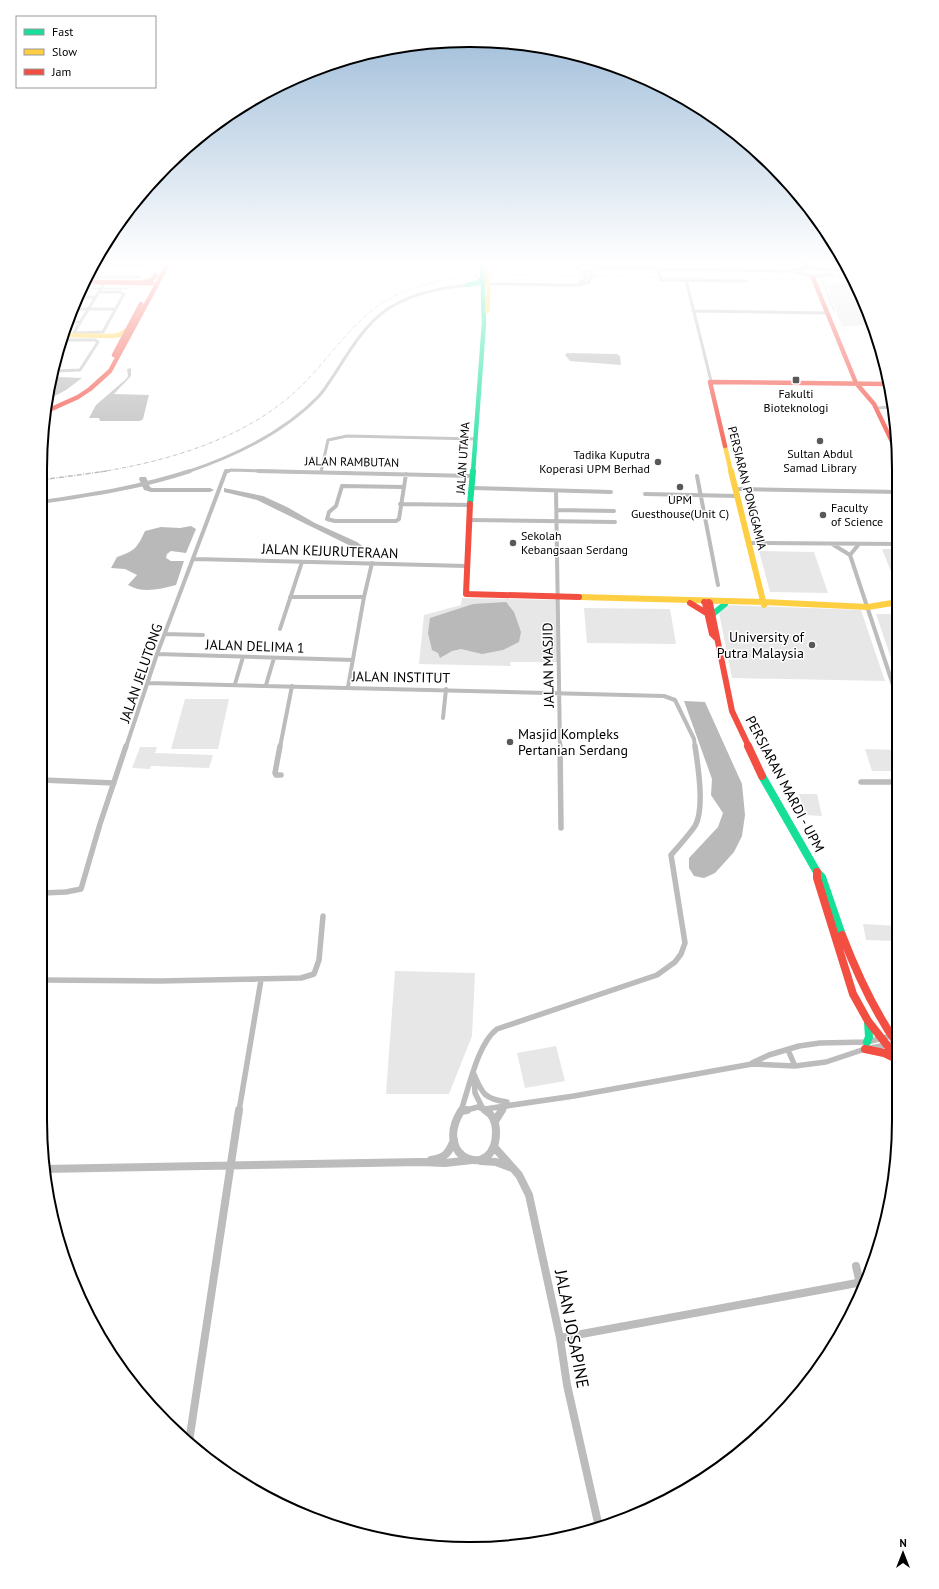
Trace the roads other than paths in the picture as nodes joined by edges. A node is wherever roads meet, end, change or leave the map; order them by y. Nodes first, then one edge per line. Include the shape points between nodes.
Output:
1 (109, 336) edge
2 (123, 336) edge
3 (129, 336) edge
4 (360, 336) edge
5 (483, 336) edge
6 (699, 336) edge
7 (837, 336) edge
8 (68, 337) edge
9 (68, 337) edge
10 (68, 337) edge
11 (120, 342) junction
12 (59, 371) edge
13 (711, 381) junction
14 (856, 383) junction
15 (883, 384) edge
16 (864, 387) junction
17 (52, 406) edge
18 (887, 407) edge
19 (876, 408) junction
20 (52, 409) edge
21 (476, 439) junction
22 (891, 439) edge
23 (231, 470) joint
24 (321, 472) junction
25 (406, 474) junction
26 (472, 476) junction
27 (698, 476) dead end
28 (403, 487) junction
29 (472, 488) junction
30 (556, 491) junction
31 (611, 492) dead end
32 (736, 492) junction
33 (892, 492) edge
34 (645, 494) dead end
35 (701, 496) junction
36 (47, 501) edge
37 (400, 504) junction
38 (470, 505) junction
39 (557, 510) junction
40 (614, 511) dead end
41 (469, 520) junction
42 (556, 522) junction
43 (615, 522) dead end
44 (749, 543) junction
45 (832, 544) junction
46 (859, 544) junction
47 (892, 544) edge
48 (850, 555) junction
49 (194, 559) junction
50 (302, 562) junction
51 (372, 563) junction
52 (466, 566) junction
53 (718, 585) dead end
54 (290, 597) junction
55 (364, 597) junction
56 (558, 597) junction
57 (624, 599) junction
58 (670, 600) junction
59 (690, 602) junction
60 (739, 602) junction
61 (707, 603) junction
62 (767, 603) junction
63 (892, 603) edge
64 (725, 604) junction
65 (868, 607) junction
66 (710, 614) junction
67 (280, 629) dead end
68 (165, 634) junction
69 (204, 635) dead end
70 (157, 654) junction
71 (243, 657) junction
72 (274, 658) junction
73 (353, 660) junction
74 (892, 681) edge
75 (148, 683) junction
76 (235, 684) junction
77 (266, 684) junction
78 (292, 686) junction
79 (348, 687) junction
80 (446, 689) junction
81 (560, 692) junction
82 (443, 718) dead end
83 (281, 775) dead end
84 (47, 780) edge
85 (861, 782) dead end
86 (892, 782) edge
87 (114, 783) junction
88 (560, 828) dead end
89 (817, 872) junction
90 (47, 893) edge
91 (323, 916) dead end
92 (47, 980) edge
93 (261, 980) junction
94 (868, 1021) junction
95 (891, 1036) joint
96 (882, 1039) junction
97 (867, 1042) junction
98 (892, 1044) edge
99 (887, 1045) junction
100 (865, 1049) junction
101 (788, 1050) junction
102 (892, 1051) edge
103 (892, 1056) edge
104 (752, 1064) junction
105 (795, 1066) junction
106 (474, 1074) junction
107 (528, 1102) junction
108 (507, 1105) junction
109 (484, 1108) junction
110 (461, 1111) junction
111 (495, 1121) junction
112 (454, 1139) junction
113 (495, 1148) junction
114 (472, 1160) junction
115 (480, 1160) junction
116 (421, 1162) junction
117 (230, 1165) junction
118 (513, 1168) junction
119 (50, 1170) edge
120 (856, 1266) dead end
121 (560, 1338) junction
122 (190, 1436) edge
123 (598, 1522) edge

1 - 8 street
2 - 11 street
3 - 20 street via 116,363 106,376 78,397
4 - 36 street via 319,396 277,430 236,452 155,482
5 - 21 street, JALAN UTAMA
6 - 13 street
7 - 14 street
9 - 12 street via 98,342 81,369
10 - 11 street via 114,338
11 - 17 street via 110,364 95,381 77,394
13 - 14 street
13 - 32 street, PERSIARAN PONGGAMIA via 709,382
14 - 16 street
15 - 16 street
16 - 19 street
18 - 19 street
19 - 22 street
21 - 24 street via 347,436 330,438
21 - 26 street, JALAN UTAMA
23 - 24 street, JALAN RAMBUTAN
23 - 49 street, JALAN JELUTONG via 226,470 224,474
24 - 25 street, JALAN RAMBUTAN
25 - 26 street, JALAN RAMBUTAN
25 - 28 street
26 - 29 street, JALAN UTAMA
27 - 35 street
28 - 37 street
28 - 37 street via 342,486 336,506 329,512 327,519 396,521 399,519
29 - 30 street
29 - 38 street, JALAN UTAMA
30 - 31 street
30 - 39 street, JALAN MASJID
32 - 33 street
32 - 35 street
32 - 44 street, PERSIARAN PONGGAMIA
34 - 35 street
35 - 53 street
37 - 38 street
38 - 41 street, JALAN UTAMA
39 - 40 street
39 - 42 street, JALAN MASJID
41 - 42 street
41 - 52 street, JALAN UTAMA
42 - 43 street
42 - 56 street, JALAN MASJID
44 - 45 street
44 - 62 street, PERSIARAN PONGGAMIA
45 - 46 street
45 - 48 street
46 - 47 street
46 - 48 street
48 - 65 street
49 - 50 street, JALAN KEJURUTERAAN
49 - 68 street, JALAN JELUTONG
50 - 51 street, JALAN KEJURUTERAAN
50 - 54 street
51 - 52 street, JALAN KEJURUTERAAN
51 - 55 street
52 - 56 street, JALAN UTAMA via 466,594
54 - 55 street
54 - 67 street
55 - 73 street
56 - 57 street
56 - 81 street, JALAN MASJID
57 - 58 street
57 - 59 street
58 - 60 street
58 - 61 street
59 - 61 street
59 - 66 street
60 - 61 street
60 - 62 street
61 - 64 street
61 - 66 street, PERSIARAN MARDI - UPM
62 - 64 street
62 - 65 street
63 - 65 street
64 - 66 street
65 - 74 street
66 - 89 street, PERSIARAN MARDI - UPM via 718,634 716,638 738,727
68 - 69 street
68 - 70 street, JALAN JELUTONG
70 - 71 street, JALAN DELIMA 1
70 - 75 street, JALAN JELUTONG
71 - 72 street, JALAN DELIMA 1
71 - 76 street
72 - 73 street, JALAN DELIMA 1
72 - 77 street
73 - 79 street
75 - 76 street, JALAN INSTITUT
75 - 87 street, JALAN JELUTONG
76 - 77 street, JALAN INSTITUT
77 - 78 street, JALAN INSTITUT
78 - 79 street, JALAN INSTITUT
78 - 83 street via 276,773
79 - 80 street, JALAN INSTITUT
80 - 81 street, JALAN INSTITUT
80 - 82 street
81 - 88 street, JALAN MASJID
81 - 106 street, JALAN INSTITUT via 671,697 678,703 694,739 699,771 698,819 671,856 685,943 676,963 657,975 500,1026 488,1037 483,1046
84 - 87 street
85 - 86 street
87 - 90 street, JALAN JELUTONG via 81,889
89 - 94 street, PERSIARAN MARDI - UPM via 854,994
89 - 95 street, PERSIARAN MARDI - UPM via 822,877 866,997
91 - 93 street via 319,960 314,974 301,978
92 - 93 street
93 - 117 street
94 - 96 street, PERSIARAN MARDI - UPM
94 - 97 street
95 - 96 street
96 - 97 street
96 - 99 street, PERSIARAN MARDI - UPM
97 - 101 street via 799,1046
98 - 99 street
99 - 100 street
99 - 102 street, PERSIARAN MARDI - UPM
100 - 103 street
100 - 105 street via 826,1062
101 - 104 street via 769,1055
101 - 105 street
104 - 105 street
104 - 107 street
106 - 107 street via 486,1098
106 - 109 street via 475,1093
106 - 110 street, JALAN INSTITUT
107 - 108 street
108 - 109 street
108 - 111 street
109 - 110 street via 473,1107
109 - 111 street
110 - 112 street via 454,1123
111 - 113 street
112 - 114 street via 457,1151 462,1157
112 - 116 street via 449,1153 443,1158
113 - 115 street via 488,1157
113 - 118 street, JALAN JOSAPINE
114 - 115 street
114 - 116 street
115 - 118 street
116 - 117 street
117 - 119 street
117 - 122 street
118 - 121 street, JALAN JOSAPINE via 524,1182 529,1195
120 - 121 street via 859,1279 857,1283
121 - 123 street, JALAN JOSAPINE via 567,1385

